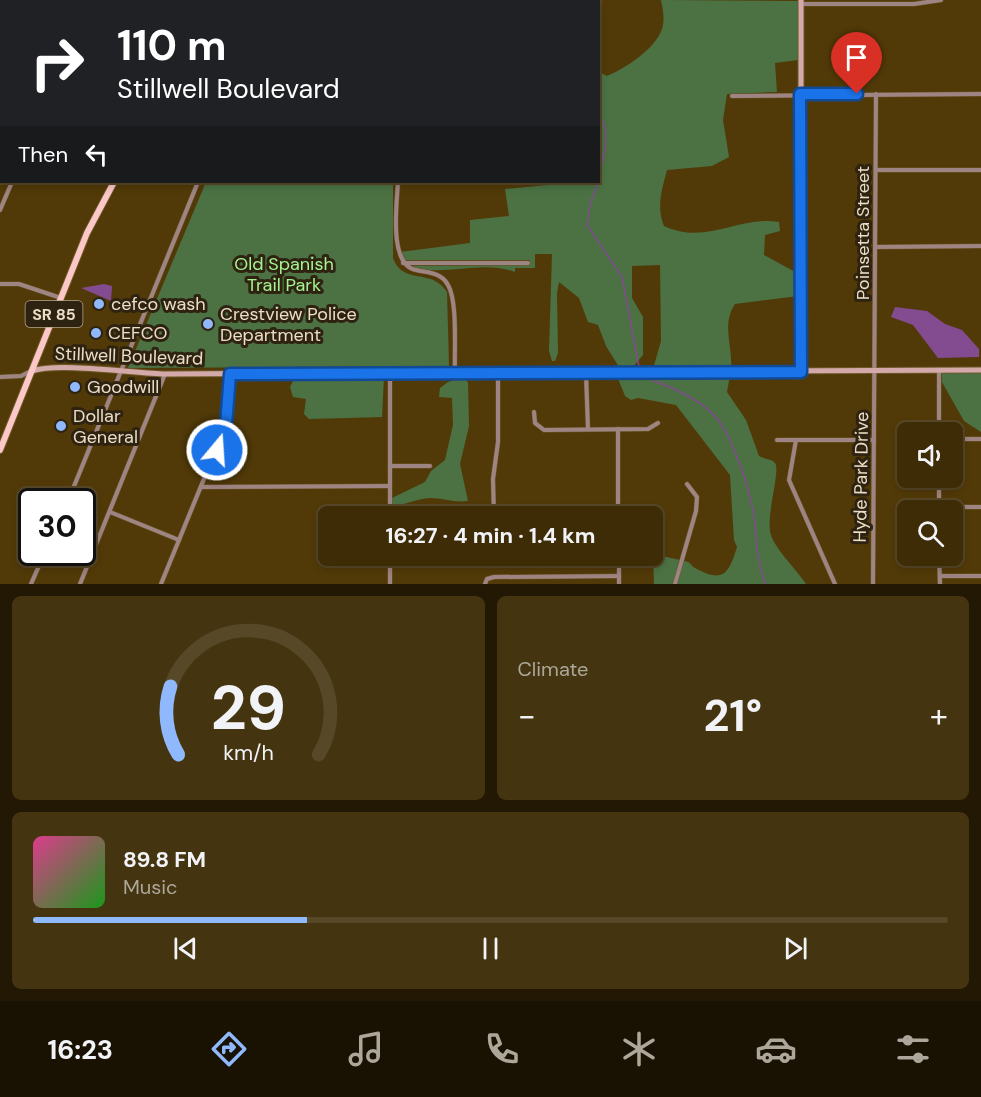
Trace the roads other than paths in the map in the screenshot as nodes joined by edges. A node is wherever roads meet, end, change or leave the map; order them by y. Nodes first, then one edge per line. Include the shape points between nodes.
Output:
1 (941, 0) edge
2 (801, 2) edge
3 (800, 94) junction
4 (876, 94) junction
5 (981, 94) edge
6 (732, 96) dead end
7 (876, 170) junction
8 (981, 170) edge
9 (12, 183) edge
10 (113, 183) edge
11 (198, 183) edge
12 (398, 183) edge
13 (0, 210) edge
14 (876, 246) junction
15 (981, 246) edge
16 (402, 263) junction
17 (528, 263) dead end
18 (0, 284) edge
19 (61, 298) junction
20 (939, 370) junction
21 (981, 370) edge
22 (32, 371) junction
23 (876, 371) junction
24 (119, 372) junction
25 (801, 372) junction
26 (455, 373) junction
27 (498, 373) junction
28 (165, 374) junction
29 (230, 374) junction
30 (390, 374) junction
31 (586, 374) junction
32 (0, 377) edge
33 (534, 412) dead end
34 (939, 422) edge
35 (658, 423) dead end
36 (588, 429) junction
37 (618, 429) junction
38 (0, 430) edge
39 (8, 431) junction
40 (963, 439) edge
41 (981, 439) edge
42 (777, 440) dead end
43 (796, 440) junction
44 (874, 440) junction
45 (0, 450) edge
46 (390, 466) junction
47 (430, 466) dead end
48 (687, 484) dead end
49 (390, 486) junction
50 (73, 488) edge
51 (201, 488) junction
52 (390, 506) edge
53 (494, 506) edge
54 (618, 506) edge
55 (963, 507) edge
56 (981, 507) edge
57 (110, 512) junction
58 (179, 540) junction
59 (39, 566) edge
60 (390, 566) edge
61 (619, 566) edge
62 (940, 566) edge
63 (619, 576) junction
64 (940, 576) junction
65 (981, 576) edge
66 (31, 584) edge
67 (80, 584) edge
68 (161, 584) edge
69 (390, 584) edge
70 (485, 584) edge
71 (619, 584) edge
72 (675, 584) edge
73 (835, 584) edge
74 (873, 584) edge
75 (940, 584) edge

1 - 2 street via 914,4
2 - 3 street
3 - 4 street
3 - 6 street
3 - 25 street
4 - 5 street
4 - 7 street, Poinsetta Street
7 - 8 street
7 - 14 street, Poinsetta Street
9 - 13 street
10 - 19 main road, SR 85 via 93,220
11 - 24 street
12 - 16 street via 398,252
14 - 15 street
14 - 23 street, Poinsetta Street
16 - 17 street
16 - 26 street via 411,269 434,273 448,285
18 - 19 street via 19,284
19 - 22 main road, SR 85
20 - 21 street, Stillwell Boulevard
20 - 23 street, Stillwell Boulevard
20 - 34 street
22 - 24 street, Stillwell Boulevard via 40,368
22 - 32 street
22 - 39 main road, SR 85
23 - 25 street, Stillwell Boulevard
23 - 44 street, Hyde Park Drive
24 - 28 street, Stillwell Boulevard
24 - 50 street
25 - 31 street, Stillwell Boulevard
26 - 27 street, Stillwell Boulevard
26 - 30 street, Stillwell Boulevard
27 - 31 street, Stillwell Boulevard
27 - 53 street
28 - 29 street, Stillwell Boulevard
28 - 57 street
29 - 30 street, Stillwell Boulevard
29 - 51 street via 226,425
30 - 46 street
31 - 36 street
33 - 36 street via 539,428
35 - 37 street via 648,429
36 - 37 street
37 - 54 street
38 - 39 street
39 - 45 main road, SR 85
40 - 41 street
42 - 43 street
43 - 44 street
43 - 73 street via 789,480
44 - 74 street, Hyde Park Drive
46 - 47 street
46 - 49 street
48 - 72 street via 697,498 696,511
49 - 51 street
49 - 52 street
51 - 58 street
55 - 56 street
57 - 58 street
57 - 67 street
58 - 68 street
59 - 66 street
60 - 69 street
61 - 63 street
62 - 64 street
63 - 70 street via 494,577
63 - 71 street
64 - 65 street
64 - 75 street

